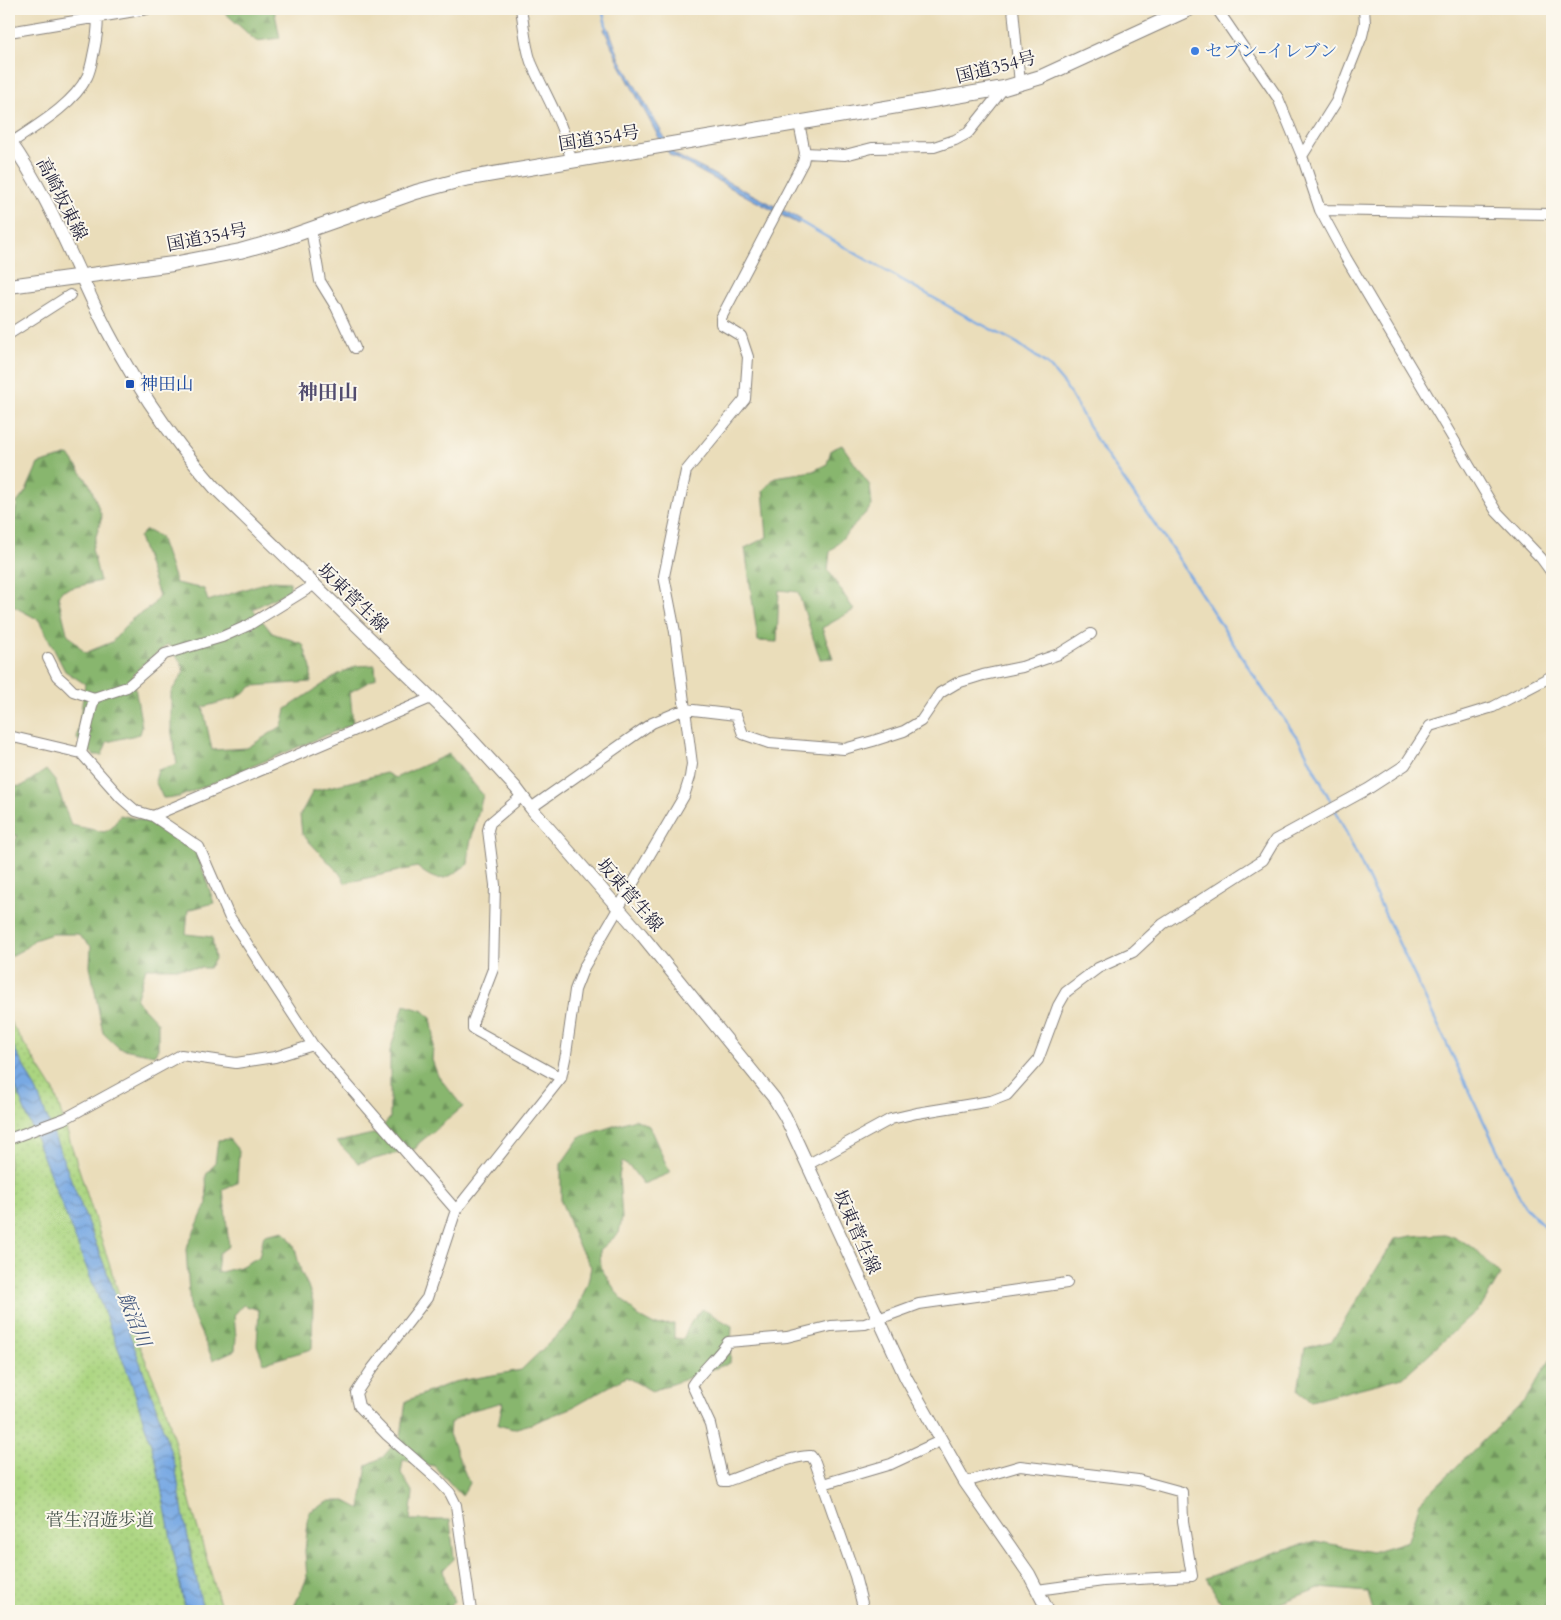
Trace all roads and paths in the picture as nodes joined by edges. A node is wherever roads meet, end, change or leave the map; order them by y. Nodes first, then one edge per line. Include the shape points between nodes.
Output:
1 (147, 9) edge
2 (521, 9) edge
3 (1013, 9) edge
4 (1189, 9) edge
5 (1217, 9) edge
6 (1364, 9) edge
7 (97, 13) edge
8 (9, 32) edge
9 (1020, 84) junction
10 (1004, 88) junction
11 (799, 124) junction
12 (10, 141) edge
13 (805, 153) junction
14 (1302, 156) junction
15 (571, 161) junction
16 (1320, 210) junction
17 (1552, 214) edge
18 (313, 228) junction
19 (82, 277) junction
20 (9, 286) edge
21 (70, 295) dead end
22 (9, 334) edge
23 (355, 348) dead end
24 (1552, 574) edge
25 (314, 583) junction
26 (1091, 634) dead end
27 (48, 658) dead end
28 (1552, 676) edge
29 (94, 698) junction
30 (431, 698) junction
31 (685, 710) junction
32 (9, 736) edge
33 (81, 753) junction
34 (522, 796) junction
35 (531, 808) junction
36 (153, 816) junction
37 (618, 909) junction
38 (313, 1045) junction
39 (561, 1078) junction
40 (11, 1138) edge
41 (807, 1165) junction
42 (456, 1210) junction
43 (1067, 1283) dead end
44 (878, 1319) junction
45 (940, 1441) junction
46 (965, 1482) junction
47 (823, 1484) junction
48 (1037, 1590) junction
49 (471, 1611) edge
50 (864, 1611) edge
51 (1048, 1611) edge

1 - 7 street
2 - 15 street via 531,61 556,112
3 - 9 street
4 - 9 highway, 国道354号
5 - 14 street via 1278,98
6 - 14 street via 1362,36 1336,102
7 - 8 street
7 - 12 street via 91,66 76,94 52,115
9 - 10 highway, 国道354号
10 - 11 highway, 国道354号
10 - 13 street via 968,133 934,147 872,148 845,155
11 - 13 street
11 - 15 highway, 国道354号
12 - 19 main road, 高崎坂東線 via 37,185
13 - 31 street via 721,318 722,324 741,336 748,357 744,399 686,471 664,576
14 - 16 street
15 - 18 highway, 国道354号 via 441,184
16 - 17 street
16 - 24 street via 1496,511
18 - 19 highway, 国道354号 via 240,251
18 - 23 street via 320,281
19 - 20 highway, 国道354号
19 - 25 main road, 坂東菅生線 via 121,355 176,441 215,488
21 - 22 street
25 - 29 street via 249,625 222,637 165,654 127,687
25 - 30 main road, 坂東菅生線
26 - 31 street via 1059,654 956,683 940,692 921,721 904,731 844,749 769,743 742,734 736,715
27 - 29 street via 66,684
28 - 41 street via 1494,707 1430,726 1405,765 1275,840 1263,860 1162,924 1133,952 1098,968 1066,992 1038,1060 1006,1095 991,1102 891,1119
29 - 33 street
30 - 34 main road, 坂東菅生線
30 - 36 street
31 - 35 street via 652,723
31 - 37 street via 692,764 688,786
32 - 33 street
33 - 36 street via 120,798 136,811
34 - 35 main road, 坂東菅生線
34 - 39 street via 490,823 488,830 495,885 493,969 473,1021 473,1029
35 - 37 main road, 坂東菅生線
36 - 38 street via 199,847 229,916
37 - 39 street via 574,990
37 - 41 main road, 坂東菅生線 via 774,1098
38 - 40 street via 274,1057 236,1063 181,1055 66,1118
38 - 42 street
39 - 42 street
41 - 44 main road, 坂東菅生線
42 - 49 street via 427,1298 356,1393 364,1412 450,1493 456,1505
43 - 44 street via 919,1304
44 - 45 main road, 坂東菅生線
44 - 47 street via 787,1337 728,1342 692,1385 710,1424 723,1481 807,1455 812,1456
45 - 46 main road, 坂東菅生線
45 - 47 street via 891,1464
46 - 48 main road, 坂東菅生線
46 - 48 street via 1020,1466 1138,1480 1182,1492 1192,1576 1103,1581
47 - 50 street
48 - 51 main road, 坂東菅生線

